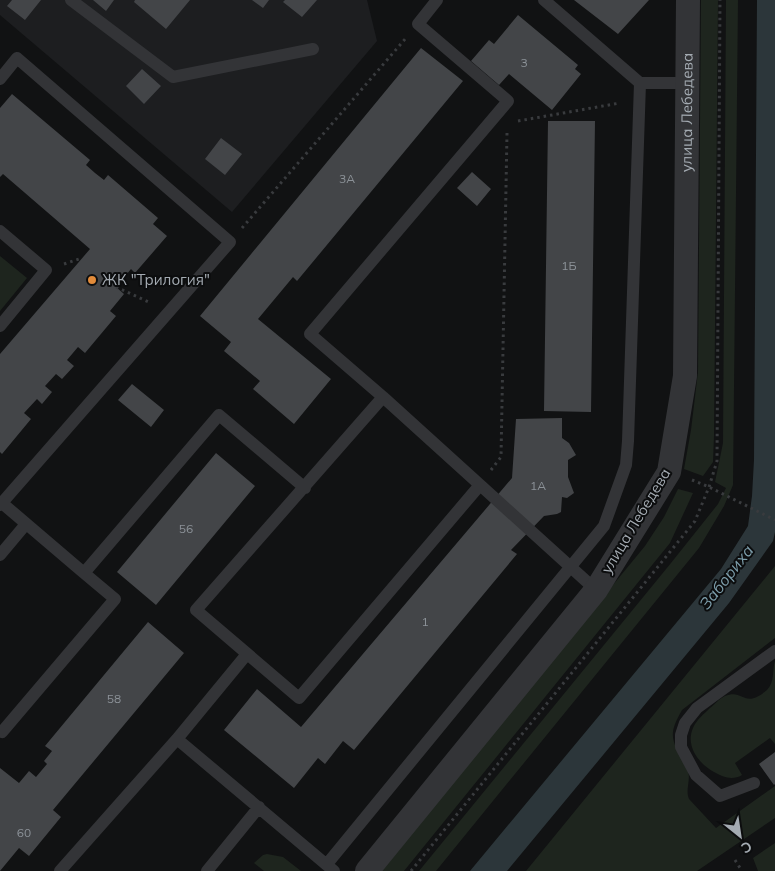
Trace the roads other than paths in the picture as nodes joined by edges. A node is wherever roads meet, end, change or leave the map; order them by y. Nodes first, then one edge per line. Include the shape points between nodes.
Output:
1 (71, 0) edge
2 (437, 0) edge
3 (544, 0) edge
4 (688, 0) edge
5 (313, 49) dead end
6 (0, 79) edge
7 (640, 83) junction
8 (687, 83) junction
9 (0, 231) edge
10 (0, 326) edge
11 (383, 397) junction
12 (480, 485) junction
13 (305, 488) junction
14 (1, 504) edge
15 (26, 524) junction
16 (0, 555) edge
17 (571, 568) junction
18 (84, 573) junction
19 (596, 590) junction
20 (775, 651) edge
21 (247, 654) junction
22 (0, 731) edge
23 (177, 739) junction
24 (754, 783) dead end
25 (259, 807) junction
26 (330, 868) edge
27 (60, 871) edge
28 (207, 871) edge
29 (367, 871) edge

1 - 5 lane via 173,77
2 - 11 lane via 418,24 508,101 310,334
3 - 7 lane
4 - 8 street, улица Лебедева
6 - 14 lane via 17,58 230,242
7 - 8 lane
7 - 17 lane via 626,465 604,526
8 - 19 street, улица Лебедева via 685,376 669,472
9 - 10 lane via 46,270
11 - 12 lane
11 - 13 lane
12 - 17 lane
12 - 21 lane via 298,698
13 - 18 lane via 220,415
13 - 21 lane via 196,610
14 - 15 lane
15 - 16 lane
15 - 18 lane
17 - 19 lane
17 - 26 lane
18 - 22 lane via 115,600
19 - 29 street, улица Лебедева
20 - 24 lane via 697,708 685,723 681,735 681,747 696,775 720,796
21 - 23 lane
23 - 25 lane
23 - 27 lane
25 - 26 lane
25 - 28 lane

